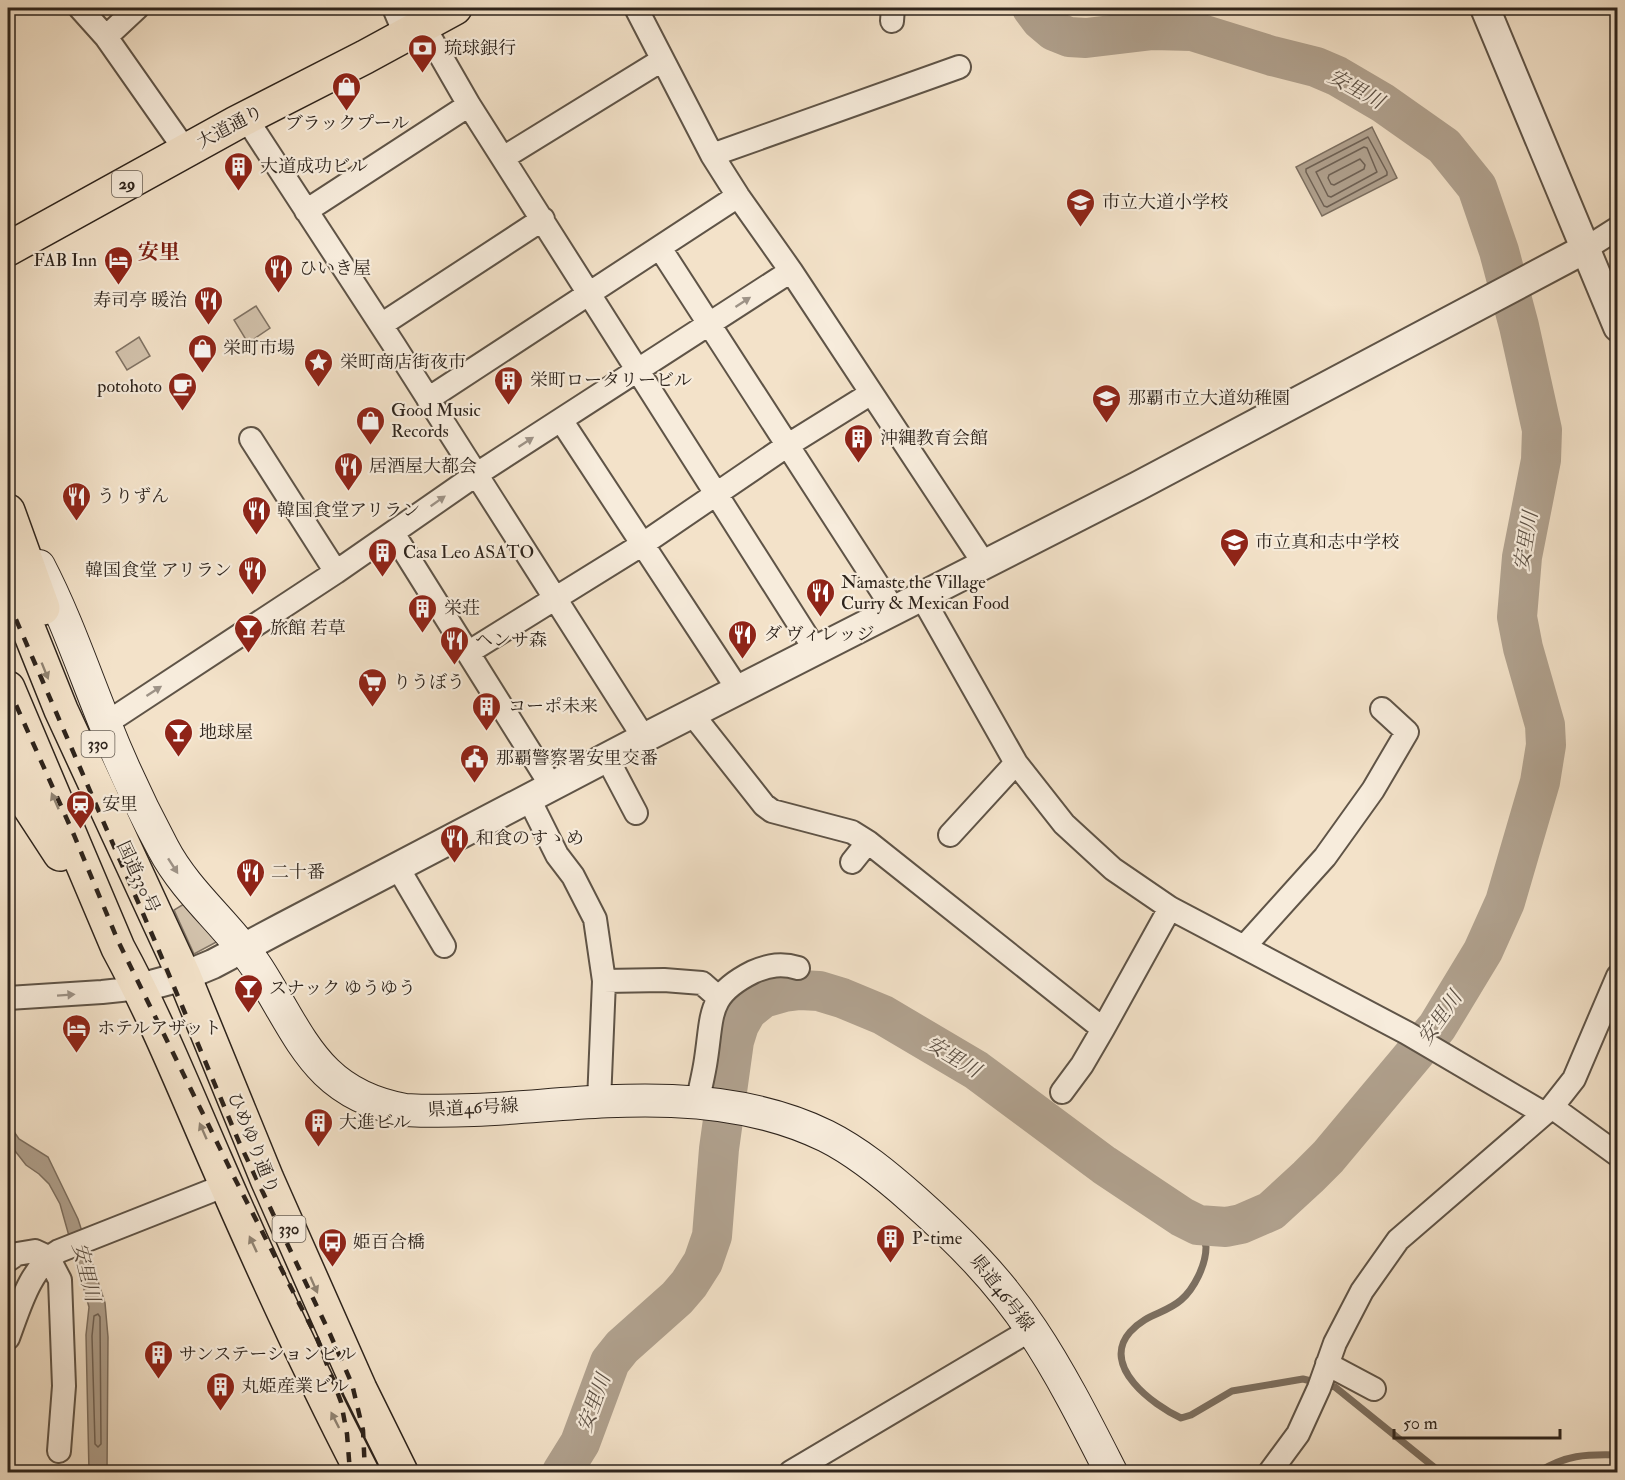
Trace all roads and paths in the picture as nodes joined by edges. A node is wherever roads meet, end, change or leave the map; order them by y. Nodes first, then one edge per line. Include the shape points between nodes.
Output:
1 (80, 8) edge
2 (136, 8) edge
3 (455, 8) edge
4 (636, 8) edge
5 (1485, 8) edge
6 (407, 22) edge
7 (106, 37) junction
8 (662, 60) junction
9 (959, 67) dead end
10 (469, 105) junction
11 (246, 118) junction
12 (186, 151) junction
13 (712, 155) junction
14 (503, 158) junction
15 (738, 196) junction
16 (306, 211) junction
17 (543, 219) junction
18 (1617, 228) edge
19 (660, 248) junction
20 (8, 249) edge
21 (1585, 249) junction
22 (791, 271) junction
23 (590, 293) junction
24 (710, 324) junction
25 (381, 325) junction
26 (1617, 327) edge
27 (639, 370) junction
28 (870, 394) junction
29 (428, 399) junction
30 (561, 420) junction
31 (251, 439) dead end
32 (788, 445) junction
33 (477, 474) junction
34 (716, 493) junction
35 (8, 510) edge
36 (393, 533) junction
37 (643, 544) junction
38 (985, 565) junction
39 (336, 572) junction
40 (8, 578) edge
41 (922, 597) junction
42 (554, 598) junction
43 (894, 610) junction
44 (816, 651) junction
45 (469, 652) junction
46 (8, 688) edge
47 (739, 691) junction
48 (1382, 710) dead end
49 (693, 715) junction
50 (105, 724) junction
51 (645, 738) junction
52 (8, 758) edge
53 (607, 758) junction
54 (1016, 763) junction
55 (541, 793) junction
56 (636, 813) dead end
57 (950, 835) dead end
58 (868, 842) junction
59 (852, 862) dead end
60 (398, 867) junction
61 (1170, 908) junction
62 (444, 946) dead end
63 (1245, 947) junction
64 (244, 949) junction
65 (798, 968) dead end
66 (184, 976) junction
67 (1617, 976) edge
68 (604, 981) junction
69 (140, 988) junction
70 (8, 998) edge
71 (719, 998) junction
72 (1103, 1029) junction
73 (1062, 1092) dead end
74 (599, 1102) junction
75 (702, 1104) junction
76 (1547, 1110) junction
77 (1617, 1155) edge
78 (226, 1185) junction
79 (53, 1254) junction
80 (8, 1260) edge
81 (1032, 1329) junction
82 (8, 1338) edge
83 (1322, 1376) junction
84 (1374, 1389) dead end
85 (59, 1451) dead end
86 (362, 1473) edge
87 (400, 1473) edge
88 (791, 1473) edge
89 (1112, 1473) edge
90 (1270, 1473) edge

1 - 7 street
2 - 7 street
3 - 6 main road, 大道通り / 29
4 - 8 street
5 - 21 street
6 - 10 street
6 - 11 main road, 大道通り / 29 via 365,57
7 - 12 street
8 - 13 street
8 - 14 street
9 - 13 street
10 - 14 street
10 - 16 street
11 - 12 main road, 大道通り / 29
11 - 16 street
12 - 20 main road, 大道通り / 29
13 - 15 street
14 - 17 street
15 - 19 street
15 - 22 street
16 - 25 street
17 - 23 street
17 - 25 street
18 - 21 street
19 - 23 street
19 - 24 street
21 - 26 street
21 - 38 street
24 -> 22 street
22 - 28 street
23 - 27 street
23 - 29 street
24 - 27 street
24 - 32 street
25 - 29 street
27 - 30 street
27 - 34 street
28 - 32 street
28 - 38 street
29 - 33 street
33 -> 30 street
30 - 37 street
31 - 39 street
32 - 34 street
32 - 43 street
36 -> 33 street
33 - 42 street
34 - 37 street
34 - 44 street
35 - 50 main road, 県道46号線 via 56,598
35 - 66 main road, 330 via 42,606 185,952
36 - 39 street
36 - 45 street
37 - 42 street
37 - 47 street
38 - 41 street
50 -> 39 street
40 -> 66 main road, 国道330号 / 330 via 61,710
41 - 43 street
41 - 54 street
42 - 45 street
42 - 51 street
43 - 44 street
44 - 47 street
45 - 55 street
69 -> 46 main road, 330 via 118,948
47 - 49 street
48 - 63 street via 1407,732 1373,790 1325,857
49 - 51 street
49 - 58 street via 772,811 852,832
50 -> 64 main road, 県道46号線 via 174,868
51 - 53 street
52 - 69 main road, 330 via 28,805 56,845 114,966
53 - 55 street
53 - 56 street
54 - 57 street
54 - 61 street via 1064,824 1113,868
55 - 60 street
55 - 68 street via 557,855 573,876 595,919
58 - 59 street
58 - 72 street
60 - 62 street
60 - 64 street
61 - 63 street
61 - 72 street
63 - 76 street
64 - 66 street
64 - 74 main road, 県道46号線 via 323,1070 378,1105 419,1111
65 - 71 street via 784,964 758,970 737,981
66 - 69 street
66 -> 87 main road, ひめゆり通り / 330 via 267,1179
67 - 76 street via 1574,1079
68 - 71 street via 702,983
68 - 74 street
70 -> 69 street
78 -> 69 main road, 330
71 - 75 street via 712,1015
72 - 73 street
74 - 75 main road, 県道46号線
75 - 81 main road, 県道46号線 via 748,1110 809,1129 856,1155 895,1184 967,1249 993,1292
76 - 77 street
76 - 83 street via 1398,1240 1362,1291
78 - 79 street
86 -> 78 main road, 330
79 - 80 street via 35,1251 16,1254
79 - 82 street via 28,1287
79 - 85 street via 60,1280 64,1386
81 - 88 street
81 - 89 main road, 県道46号線
83 - 84 street
83 - 90 street via 1298,1434

